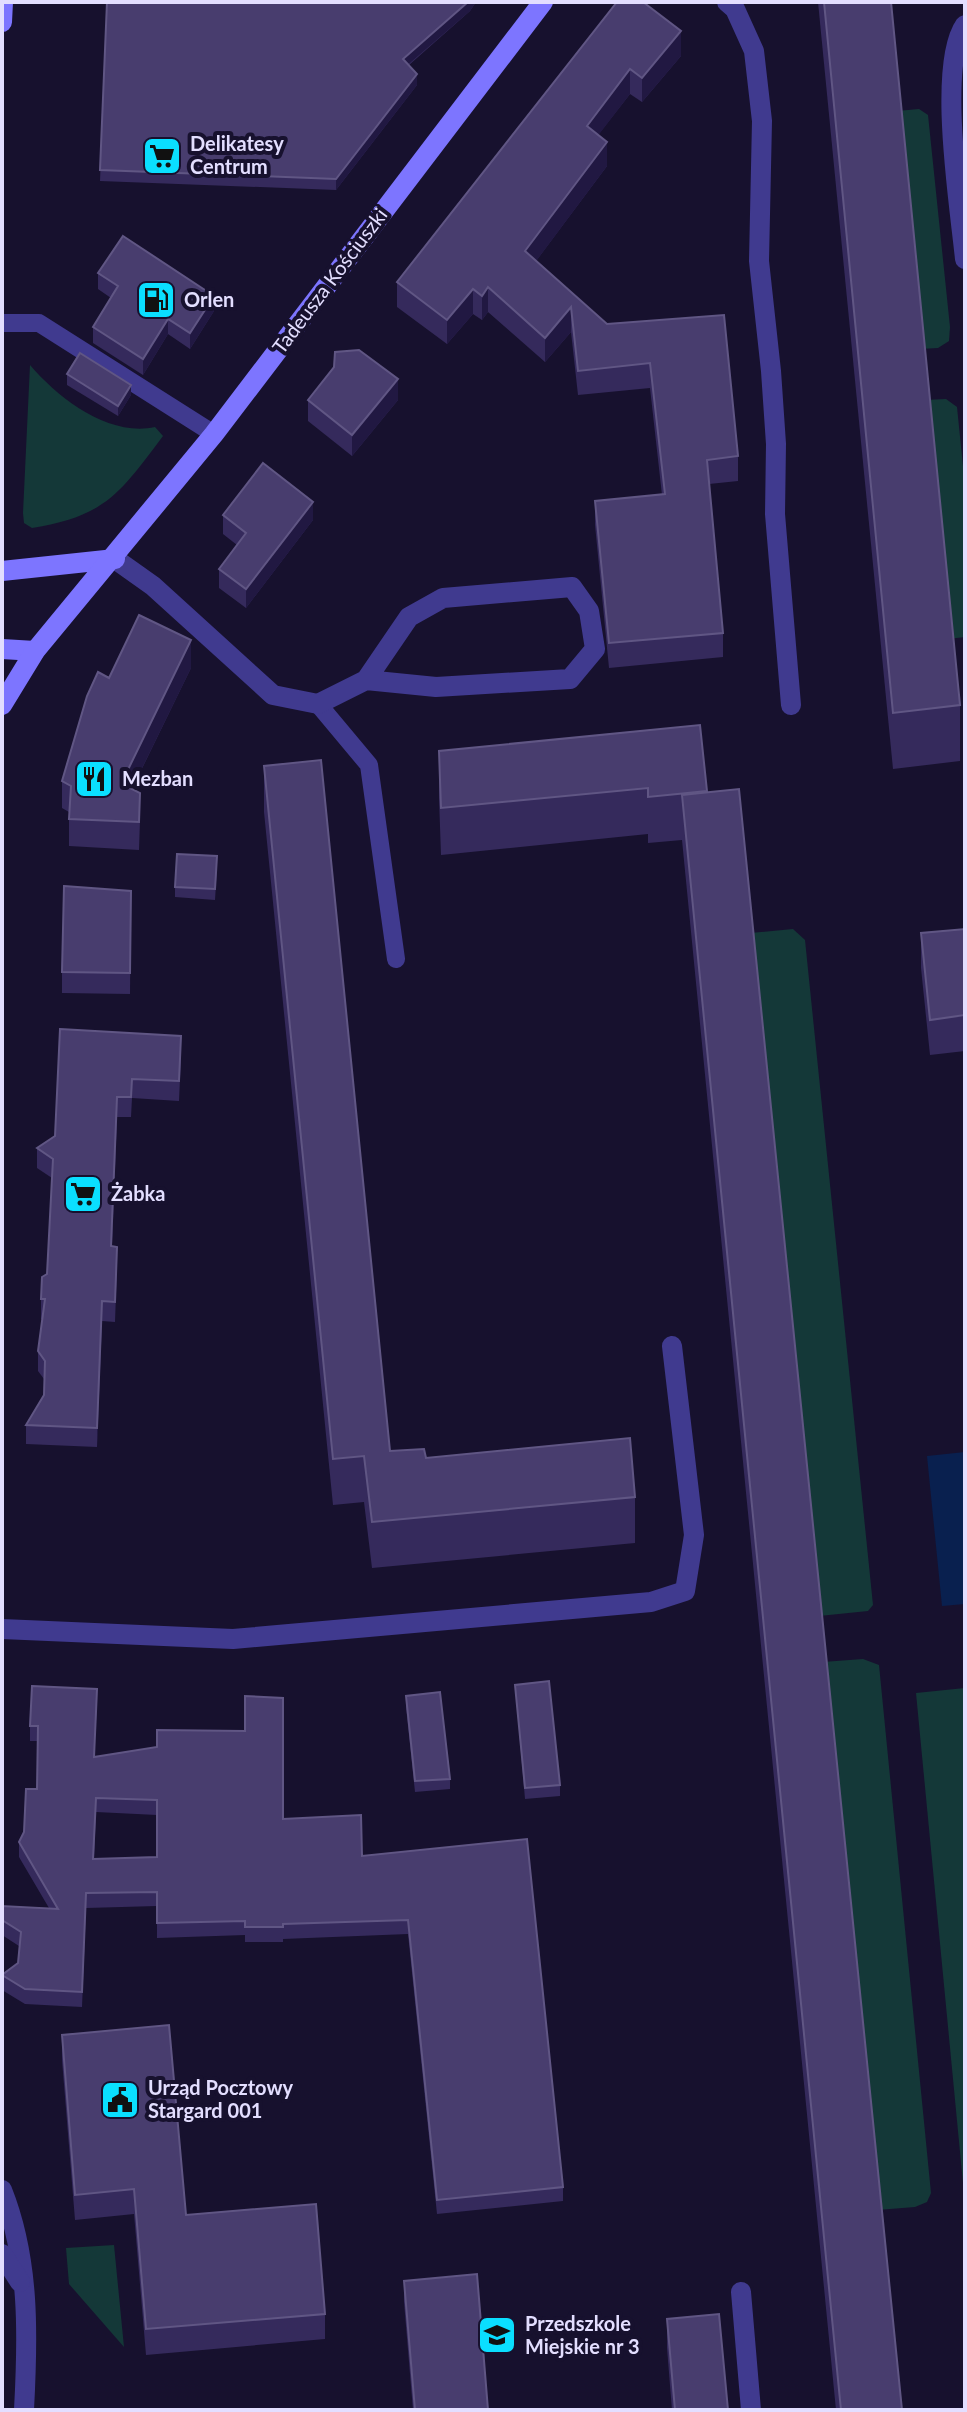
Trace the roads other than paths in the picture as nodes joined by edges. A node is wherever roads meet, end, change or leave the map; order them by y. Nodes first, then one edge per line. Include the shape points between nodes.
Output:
1 (3, 2) edge
2 (543, 2) edge
3 (727, 2) edge
4 (2, 22) edge
5 (965, 25) edge
6 (965, 259) edge
7 (2, 323) edge
8 (214, 434) junction
9 (115, 559) junction
10 (2, 571) edge
11 (2, 649) edge
12 (35, 651) junction
13 (366, 680) junction
14 (318, 704) junction
15 (2, 705) edge
16 (791, 705) dead end
17 (396, 959) dead end
18 (672, 1346) dead end
19 (2, 1629) edge
20 (2, 2190) edge
21 (2, 2254) edge
22 (25, 2289) junction
23 (741, 2292) dead end
24 (24, 2410) edge
25 (751, 2410) edge

1 - 4 street
2 - 8 street, Tadeusza Kościuszki
3 - 16 street via 754,51 762,121 759,261 771,371 775,514
5 - 6 street via 958,35 950,100
7 - 8 lane via 39,323
8 - 9 street, Tadeusza Kościuszki
9 - 10 street
9 - 12 street, Tadeusza Kościuszki
9 - 14 street via 153,586 273,695
11 - 12 street
12 - 15 street, Tadeusza Kościuszki
13 - 13 street via 409,617 443,598 572,587 589,611 595,649 570,679 436,687
13 - 14 street
14 - 17 lane via 369,765
18 - 19 street via 694,1535 685,1591 651,1602 233,1639
20 - 22 street via 14,2219
21 - 22 street
22 - 24 street
23 - 25 street

